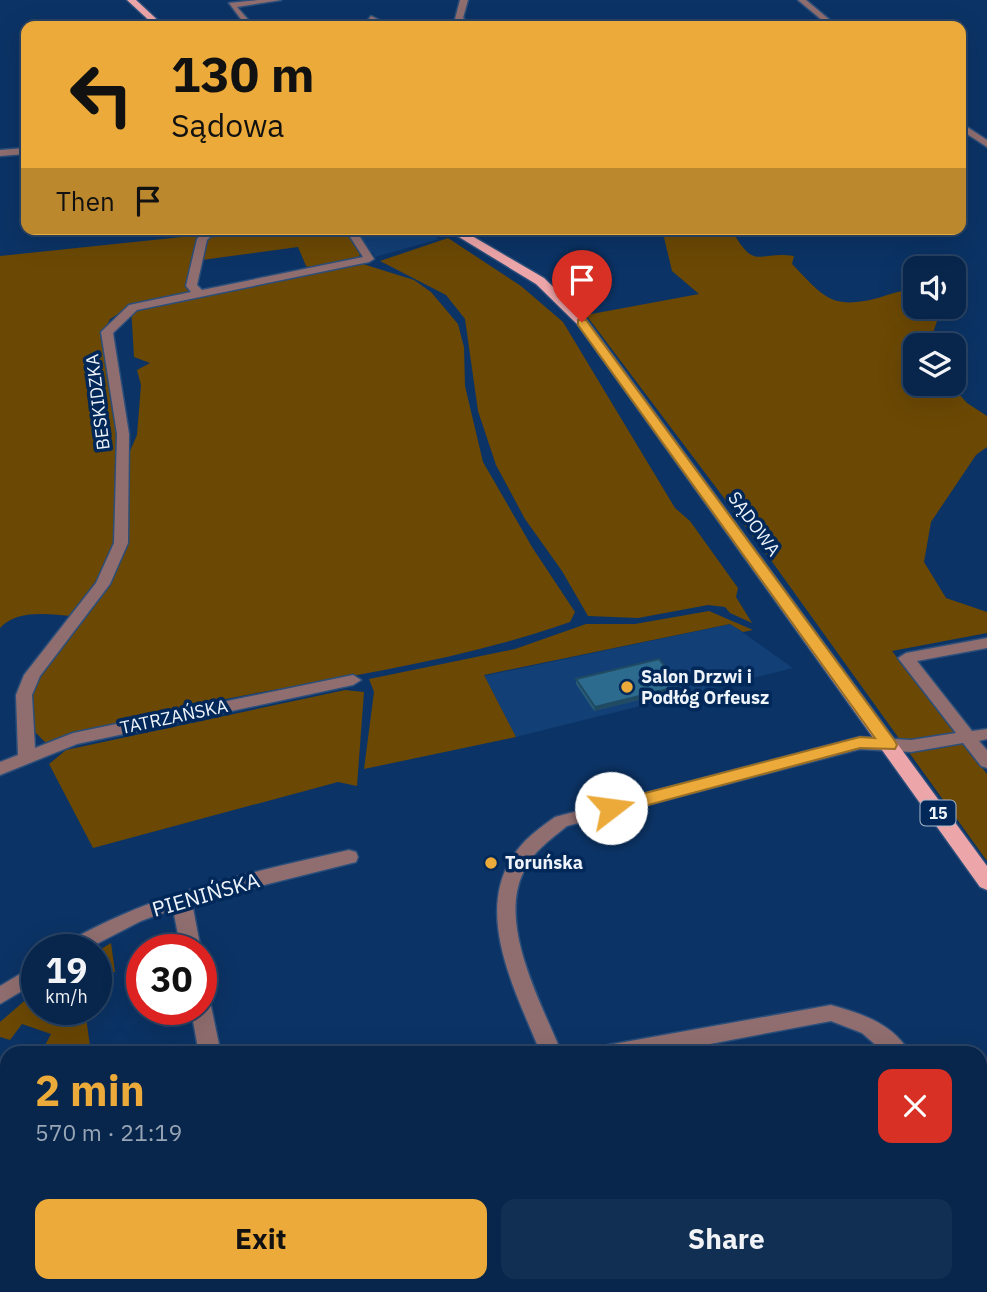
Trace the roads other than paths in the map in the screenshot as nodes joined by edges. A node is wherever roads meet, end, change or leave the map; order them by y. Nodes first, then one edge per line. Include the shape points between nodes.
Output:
1 (131, 0) edge
2 (277, 0) edge
3 (464, 0) edge
4 (802, 0) edge
5 (371, 18) dead end
6 (154, 21) edge
7 (245, 21) edge
8 (376, 21) edge
9 (462, 21) edge
10 (828, 21) edge
11 (966, 129) edge
12 (987, 144) edge
13 (21, 151) edge
14 (0, 153) edge
15 (206, 235) edge
16 (354, 235) edge
17 (461, 235) edge
18 (198, 292) junction
19 (987, 643) edge
20 (353, 680) dead end
21 (987, 734) edge
22 (967, 737) junction
23 (888, 745) junction
24 (27, 758) junction
25 (987, 762) edge
26 (0, 769) edge
27 (349, 857) dead end
28 (987, 882) edge
29 (181, 898) junction
30 (94, 934) edge
31 (188, 934) edge
32 (21, 982) edge
33 (0, 996) edge
34 (205, 1025) edge
35 (208, 1046) edge
36 (549, 1046) edge
37 (652, 1046) edge
38 (893, 1046) edge

1 - 6 main road
2 - 7 street via 232,5
3 - 9 street
4 - 10 street
5 - 8 street
11 - 12 street
13 - 14 street
15 - 18 street via 191,286
16 - 18 street, BESKIDZKA via 369,259
17 - 23 main road, SĄDOWA / 15 via 540,281 582,322
18 - 24 street, BESKIDZKA via 133,307 107,332 123,434 121,542 103,584 32,675 24,695
19 - 22 street via 906,658
20 - 24 street, TATRZAŃSKA via 73,738
21 - 22 street
22 - 23 street
22 - 25 street
23 - 28 main road, SĄDOWA / 15
23 - 36 street via 860,743 561,821 538,836 518,862 504,892 505,934
24 - 26 street, TATRZAŃSKA
27 - 29 street, PIENIŃSKA
29 - 30 street, PIENIŃSKA
29 - 31 street
32 - 33 street
34 - 35 street
37 - 38 street via 831,1013 866,1023

